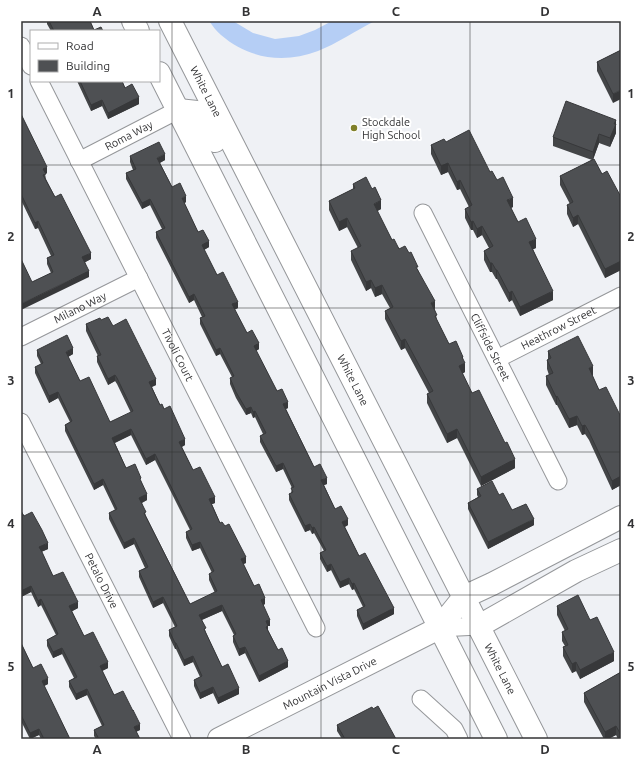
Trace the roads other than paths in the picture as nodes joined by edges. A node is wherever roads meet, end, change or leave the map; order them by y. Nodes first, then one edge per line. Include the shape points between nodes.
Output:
1 (133, 21) edge
2 (170, 21) edge
3 (138, 30) edge
4 (21, 46) edge
5 (30, 64) edge
6 (160, 75) edge
7 (40, 82) edge
8 (178, 110) junction
9 (79, 161) junction
10 (246, 170) junction
11 (423, 213) dead end
12 (138, 278) junction
13 (621, 296) edge
14 (21, 338) edge
15 (497, 359) junction
16 (21, 422) edge
17 (558, 481) dead end
18 (621, 517) edge
19 (621, 550) edge
20 (464, 597) junction
21 (479, 626) junction
22 (316, 628) dead end
23 (439, 628) junction
24 (421, 700) dead end
25 (182, 739) edge
26 (219, 739) edge
27 (458, 739) edge
28 (496, 739) edge
29 (536, 739) edge

1 - 3 main road
2 - 10 main road, White Lane
4 - 5 street
6 - 8 main road
7 - 9 street, Tivoli Court
8 - 9 street, Roma Way
8 - 10 main road via 197,112 205,122 226,163
8 - 23 main road
9 - 12 street, Tivoli Court
10 - 20 main road, White Lane
11 - 15 street, Cliffside Street
12 - 14 street, Milano Way
12 - 22 street, Tivoli Court
13 - 15 street, Heathrow Street
15 - 17 street, Cliffside Street
16 - 25 street, Petalo Drive
18 - 20 main road, Mountain Vista Drive
19 - 21 main road, Mountain Vista Drive via 576,571
20 - 21 main road, White Lane
20 - 23 main road, Mountain Vista Drive
21 - 23 street, Mountain Vista Drive
21 - 29 main road, White Lane
23 - 26 main road, Mountain Vista Drive
23 - 28 main road
24 - 27 street via 454,729

